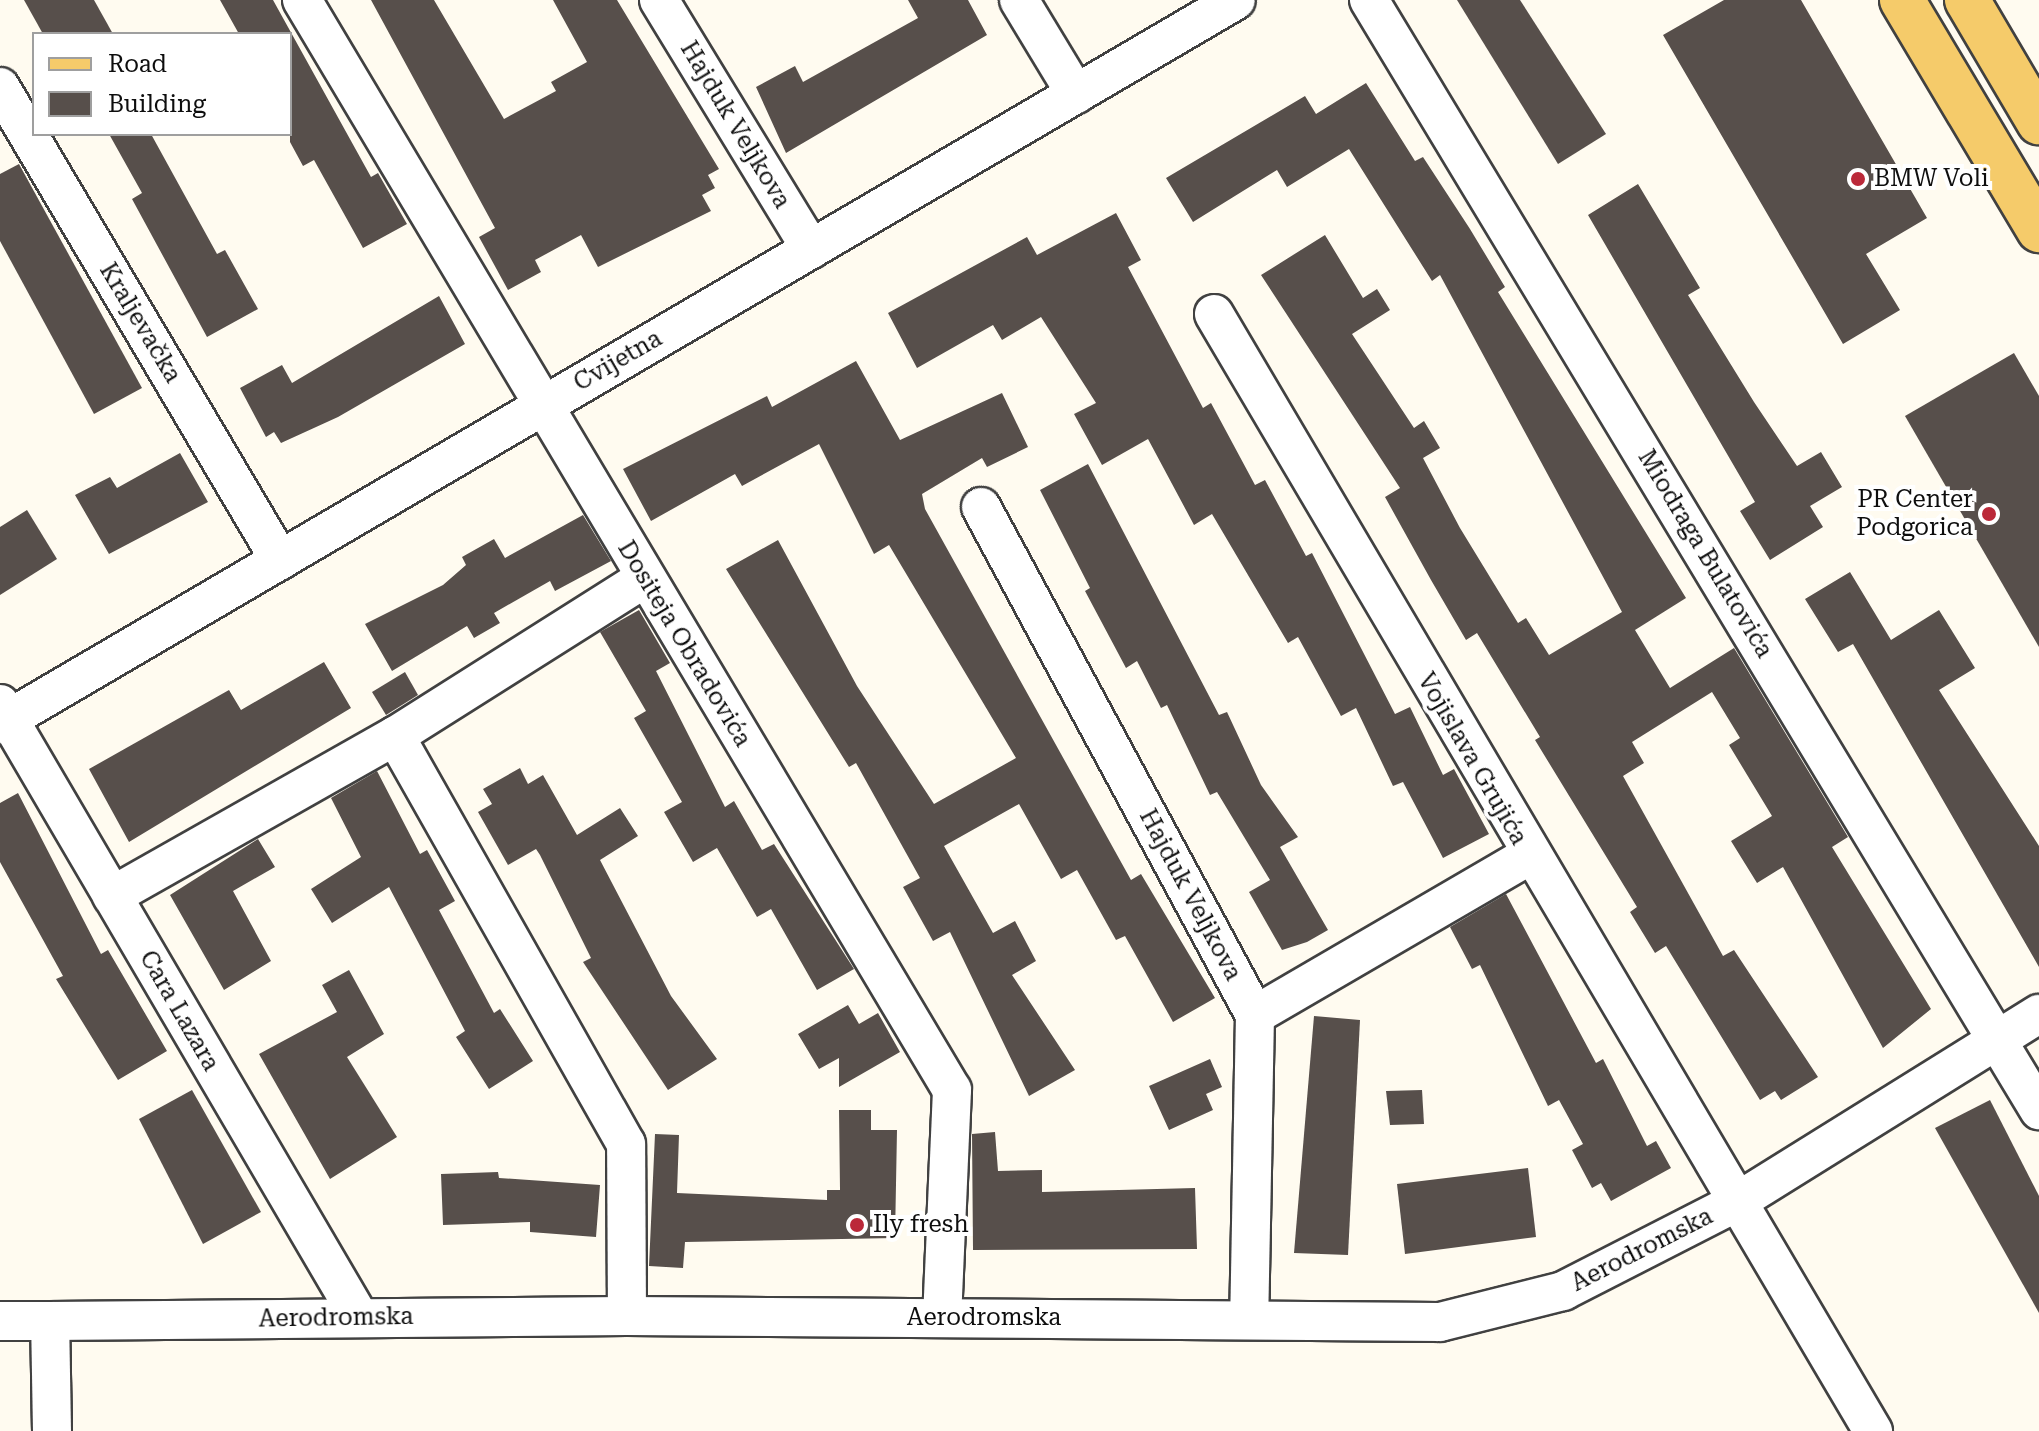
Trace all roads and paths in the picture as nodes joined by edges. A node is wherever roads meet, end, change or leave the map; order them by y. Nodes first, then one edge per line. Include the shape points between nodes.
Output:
1 (302, 0) edge
2 (659, 0) edge
3 (1019, 0) edge
4 (1236, 0) edge
5 (1369, 0) edge
6 (1902, 0) edge
7 (1967, 0) edge
8 (0, 87) edge
9 (1076, 94) junction
10 (2039, 122) edge
11 (2039, 230) edge
12 (811, 249) junction
13 (1214, 314) dead end
14 (542, 407) junction
15 (981, 507) dead end
16 (280, 560) junction
17 (645, 578) junction
18 (3, 716) edge
19 (395, 736) junction
20 (1528, 856) junction
21 (112, 896) junction
22 (2039, 1014) edge
23 (1255, 1015) junction
24 (1998, 1038) junction
25 (2039, 1110) edge
26 (1735, 1203) junction
27 (627, 1316) junction
28 (359, 1317) junction
29 (942, 1318) junction
30 (1249, 1318) junction
31 (0, 1321) edge
32 (50, 1321) junction
33 (52, 1431) edge
34 (1873, 1431) edge

1 - 14 street, Dositeja Obradovića
2 - 12 street, Hajduk Veljkova
3 - 9 street
4 - 9 street, Cvijetna
5 - 24 street, Miodraga Bulatovića
6 - 11 main road
7 - 10 main road
8 - 16 street, Kraljevačka
9 - 12 street, Cvijetna
12 - 14 street, Cvijetna
13 - 20 street, Vojislava Grujića
14 - 16 street, Cvijetna
14 - 17 street, Dositeja Obradovića
15 - 23 street, Hajduk Veljkova
16 - 18 street, Cvijetna
17 - 19 street
17 - 29 street, Dositeja Obradovića via 952,1090
18 - 21 street, Cara Lazara
19 - 21 street
19 - 27 street via 626,1144
20 - 23 street
20 - 26 street, Vojislava Grujića
21 - 28 street, Cara Lazara
22 - 24 street
23 - 30 street, Hajduk Veljkova
24 - 25 street, Miodraga Bulatovića
24 - 26 street
26 - 30 street, Aerodromska via 1563,1291 1440,1322
26 - 34 street, Aerodromska
27 - 28 street, Aerodromska
27 - 29 street, Aerodromska
28 - 32 street, Aerodromska
29 - 30 street, Aerodromska
31 - 32 street, Aerodromska
32 - 33 street

